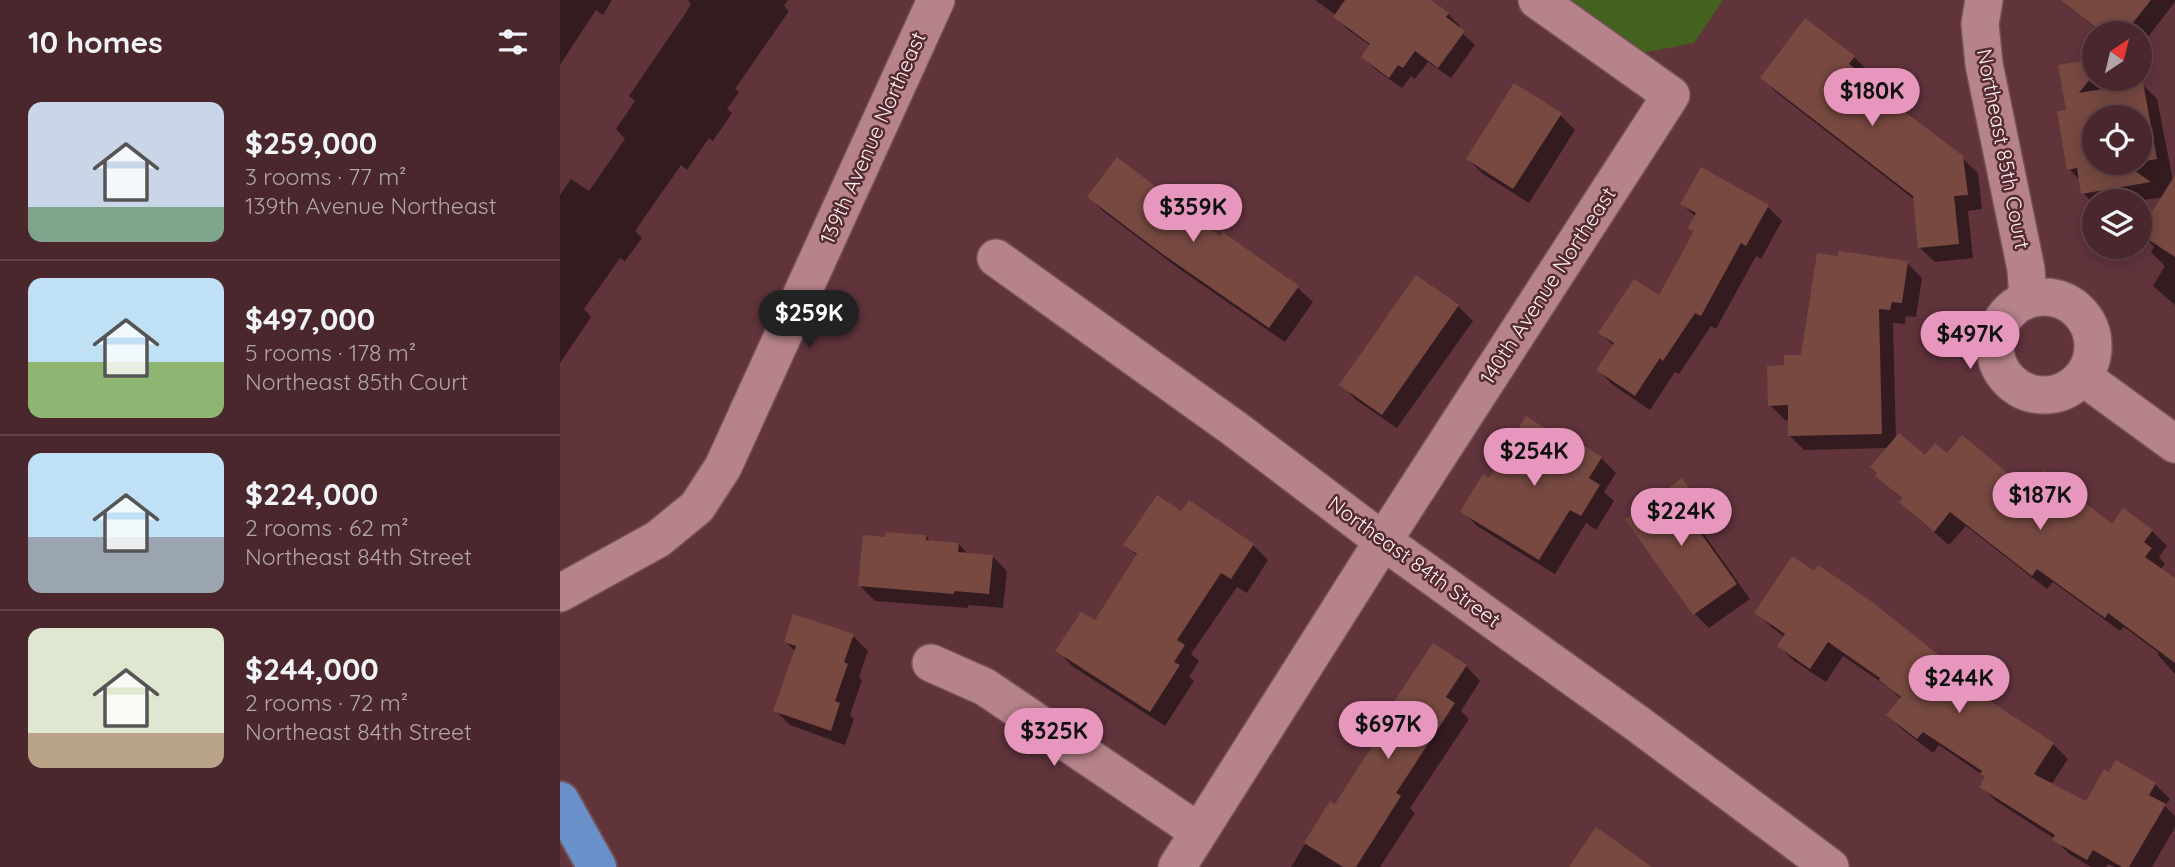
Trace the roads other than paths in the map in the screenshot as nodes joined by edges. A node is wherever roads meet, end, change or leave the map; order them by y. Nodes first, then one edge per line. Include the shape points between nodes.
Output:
1 (936, 0) edge
2 (1537, 0) edge
3 (1984, 0) edge
4 (996, 258) dead end
5 (2028, 299) junction
6 (2083, 377) junction
7 (2175, 444) edge
8 (1383, 541) junction
9 (560, 593) edge
10 (931, 663) dead end
11 (560, 802) edge
12 (1199, 832) junction
13 (1807, 860) edge
14 (597, 867) edge
15 (1177, 867) edge

1 - 9 street, 139th Avenue Northeast via 723,467 697,507 658,539
2 - 8 street, 140th Avenue Northeast via 1671,95
3 - 5 street, Northeast 85th Court via 1980,24 1984,64 2026,269
4 - 8 street, Northeast 84th Street
5 - 6 street via 2059,299 2084,316 2094,346
5 - 6 street via 2014,306 1996,331 1994,349 2007,380 2037,396 2055,395
6 - 7 street
8 - 12 street, 140th Avenue Northeast
8 - 13 street, Northeast 84th Street
10 - 12 street via 985,687
11 - 14 main road
12 - 15 street, 140th Avenue Northeast

